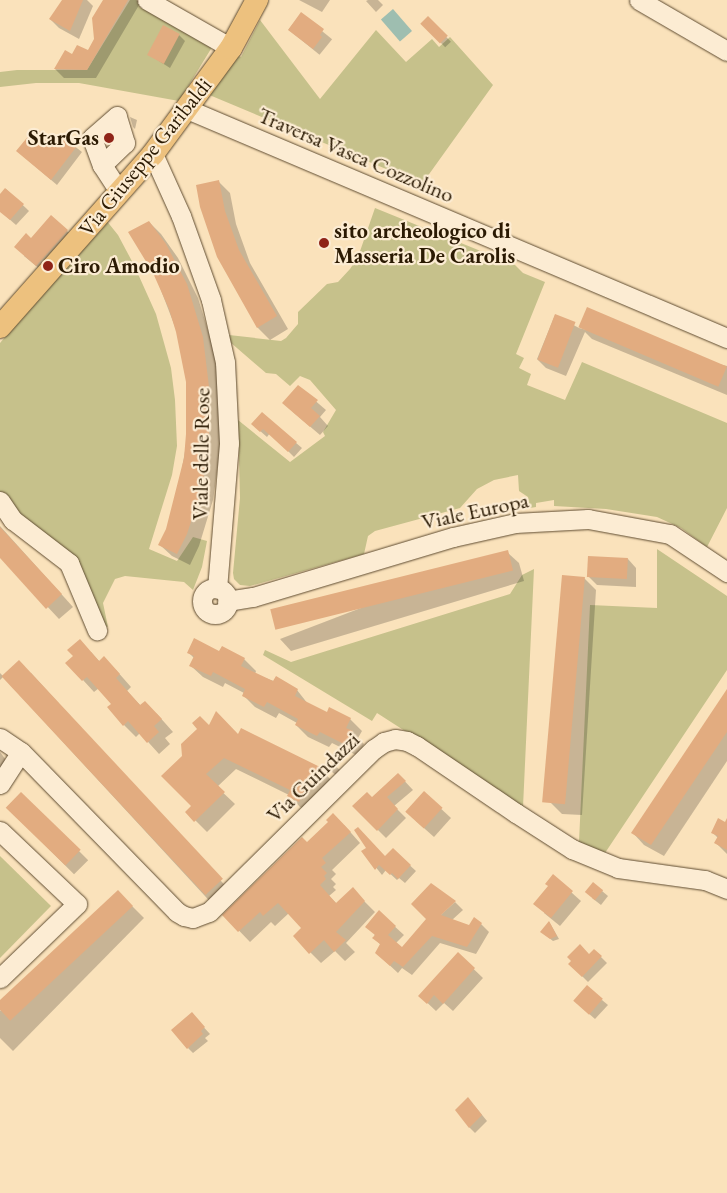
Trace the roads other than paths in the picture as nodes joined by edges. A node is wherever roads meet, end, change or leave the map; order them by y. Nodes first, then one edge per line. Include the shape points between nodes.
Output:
1 (146, 0) edge
2 (257, 0) edge
3 (639, 0) edge
4 (230, 48) junction
5 (727, 51) edge
6 (187, 109) junction
7 (152, 154) junction
8 (102, 165) dead end
9 (119, 191) junction
10 (0, 327) edge
11 (727, 338) edge
12 (0, 501) edge
13 (727, 572) edge
14 (222, 595) joint
15 (96, 630) dead end
16 (0, 738) edge
17 (21, 752) junction
18 (0, 784) edge
19 (0, 831) edge
20 (727, 890) edge
21 (0, 978) edge

1 - 4 street
2 - 4 main road, Via Giuseppe Garibaldi
3 - 5 street
4 - 6 main road, Via Giuseppe Garibaldi
6 - 7 main road, Via Giuseppe Garibaldi
6 - 11 street, Traversa Vasca Cozzolino
7 - 9 main road, Via Giuseppe Garibaldi
7 - 14 street, Viale delle Rose via 181,216 211,300 225,362 229,443
8 - 9 street
9 - 10 main road, Via Giuseppe Garibaldi
12 - 15 street via 13,520 68,563
13 - 14 street, Viale Europa via 670,534 588,519 515,522 253,597
16 - 17 street, Via Guindazzi
17 - 18 street
17 - 20 street, Via Guindazzi via 184,916 201,916 209,912 374,748 395,739 417,746 572,849 618,868 705,880
19 - 21 street via 77,904

